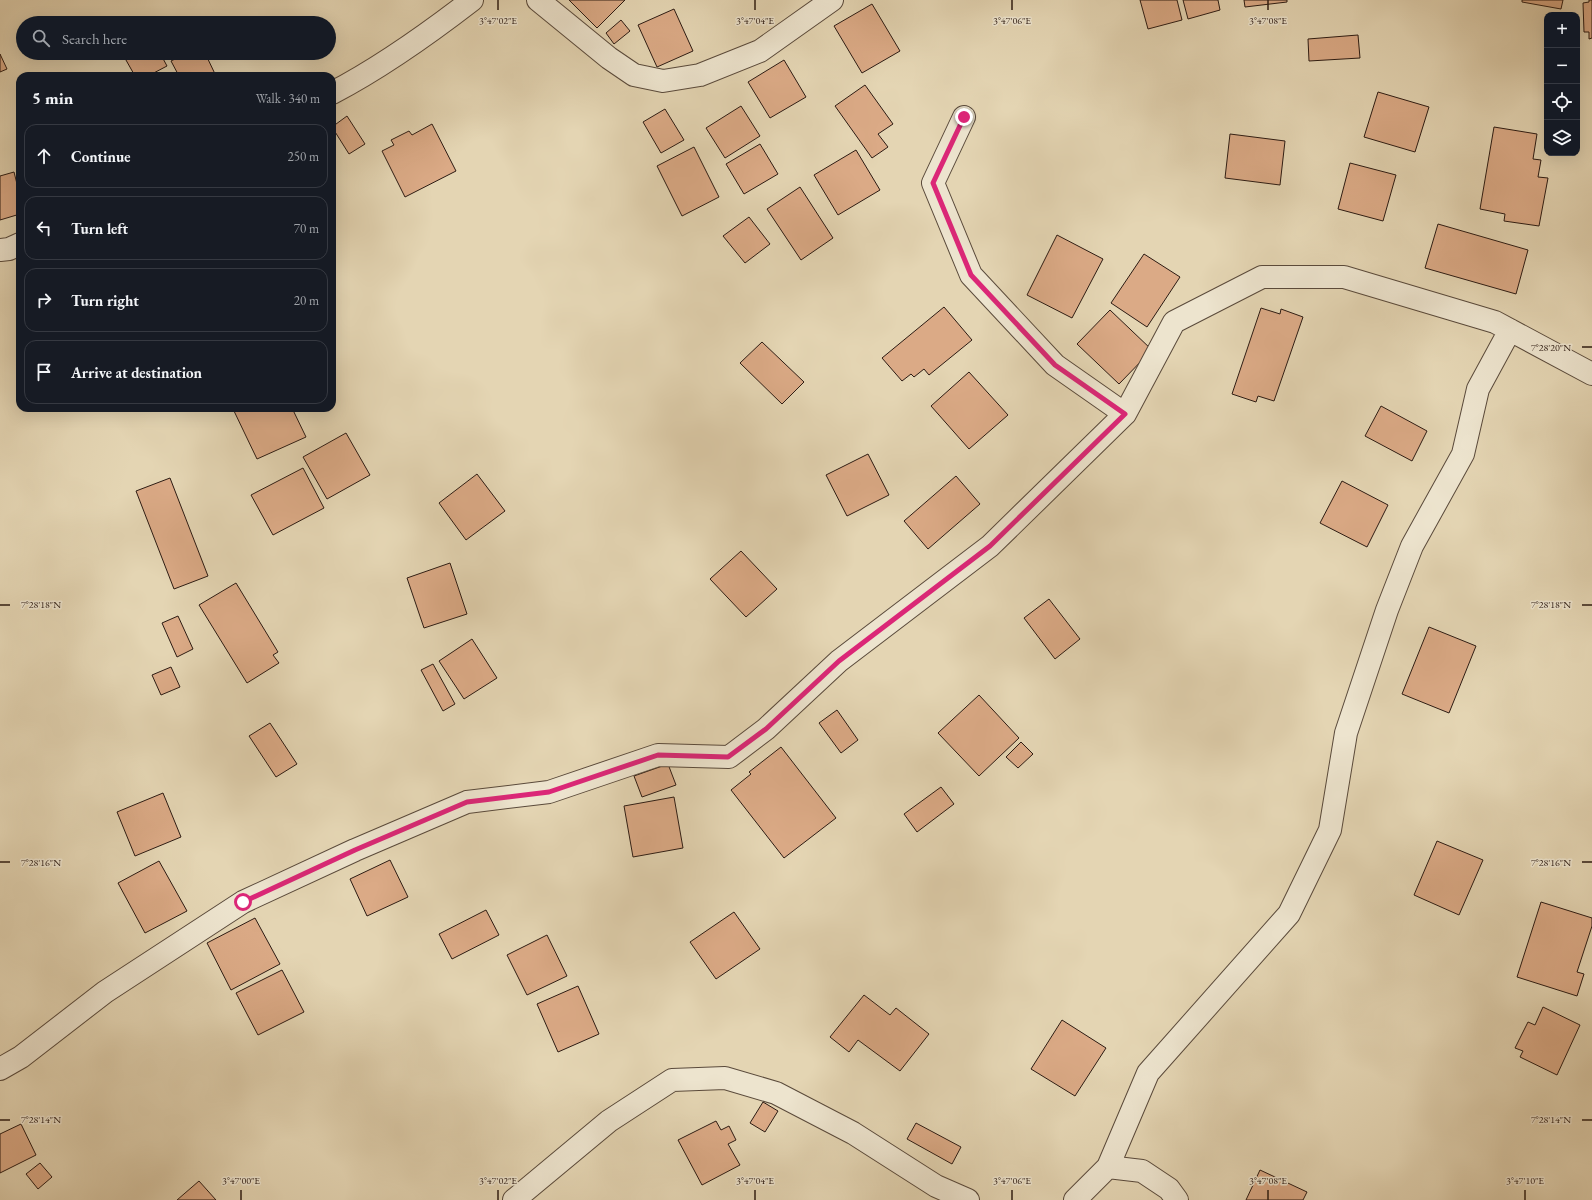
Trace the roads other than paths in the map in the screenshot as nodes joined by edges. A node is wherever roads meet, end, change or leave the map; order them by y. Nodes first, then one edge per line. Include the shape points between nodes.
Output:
1 (472, 0) edge
2 (538, 0) edge
3 (832, 0) edge
4 (336, 91) edge
5 (964, 117) dead end
6 (16, 246) edge
7 (0, 250) edge
8 (1510, 330) junction
9 (1592, 374) edge
10 (1125, 414) junction
11 (0, 1069) edge
12 (1108, 1167) junction
13 (514, 1200) edge
14 (968, 1200) edge
15 (1075, 1200) edge
16 (1177, 1200) edge

1 - 4 street via 424,37
2 - 3 street via 634,75 663,81 700,75 760,51
5 - 10 street via 933,183 971,275 1055,365
6 - 7 street
8 - 9 street
8 - 10 street via 1495,322 1344,277 1262,277 1174,322
8 - 12 street via 1478,389 1463,454 1412,546 1387,610 1346,733 1330,830 1289,914 1148,1073
10 - 11 street via 990,546 839,661 766,729 728,757 658,755 549,792 467,802 243,902 105,992 21,1057
12 - 15 street
12 - 16 street via 1142,1171 1169,1189
13 - 14 street via 609,1121 672,1080 725,1078 776,1093 853,1133 936,1186

